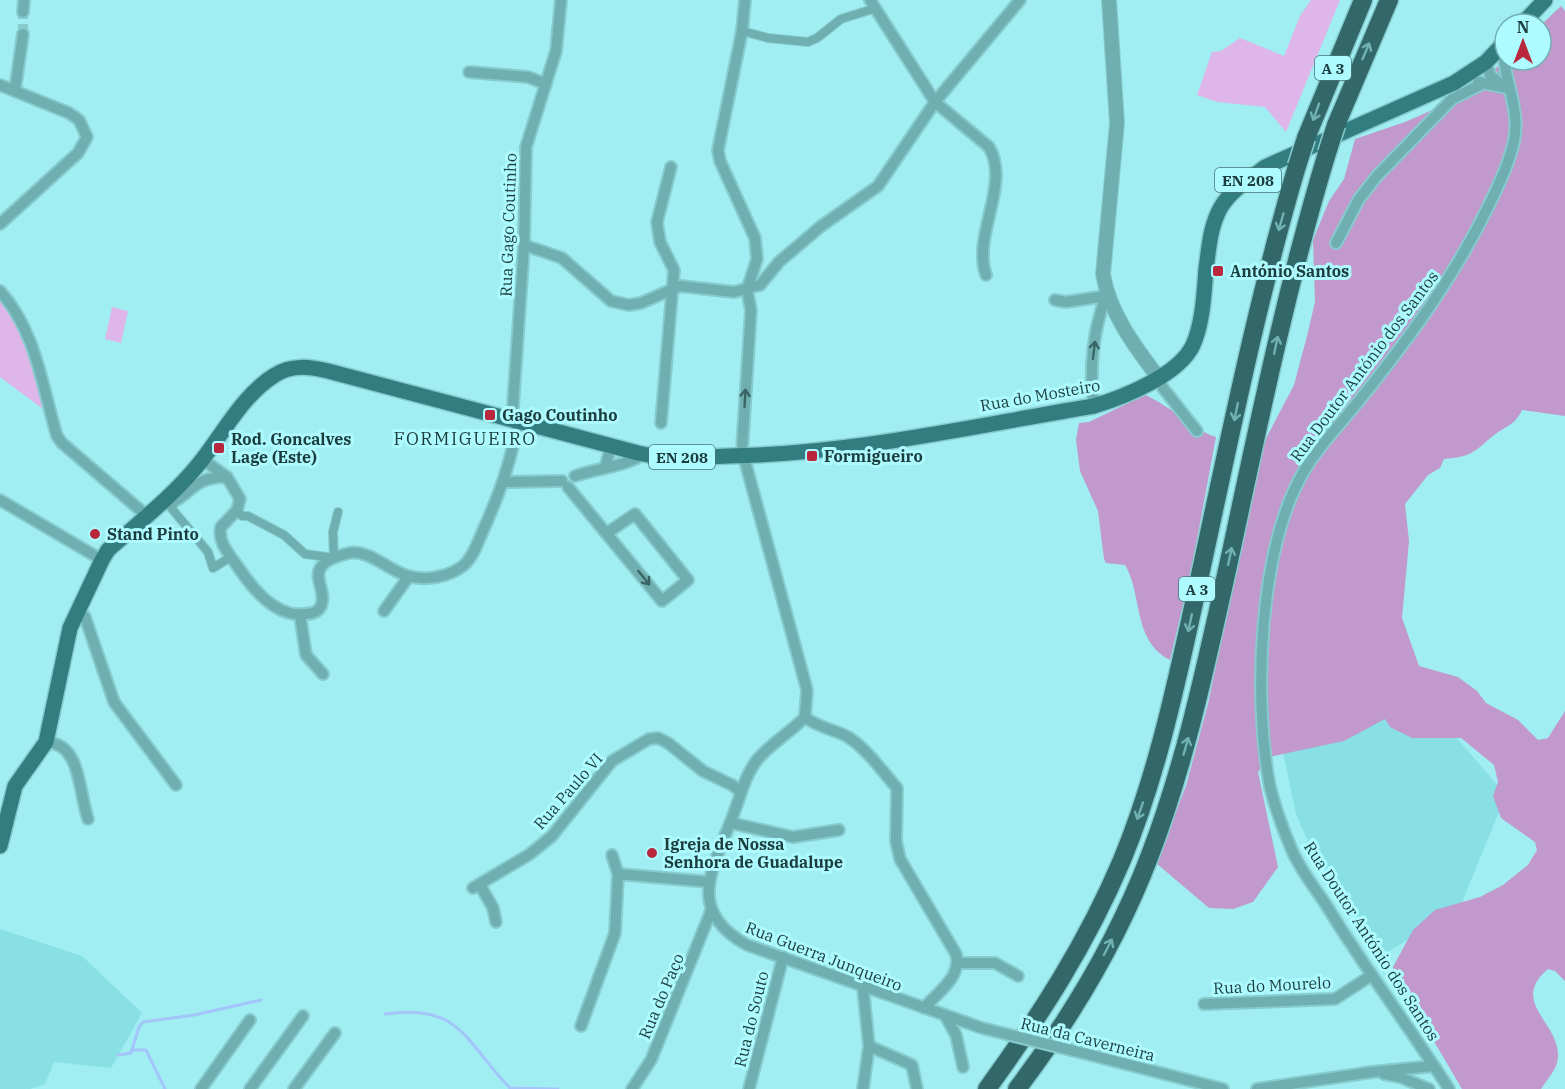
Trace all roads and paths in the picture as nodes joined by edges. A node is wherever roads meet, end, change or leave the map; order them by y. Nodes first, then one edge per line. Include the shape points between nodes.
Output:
1 (24, 0) edge
2 (561, 0) edge
3 (745, 0) edge
4 (1020, 0) edge
5 (1109, 0) edge
6 (1363, 0) edge
7 (1389, 0) edge
8 (1545, 0) edge
9 (873, 4) edge
10 (24, 12) tunnel mouth
11 (1534, 12) edge
12 (741, 31) junction
13 (23, 34) tunnel mouth
14 (1493, 55) edge
15 (1486, 62) junction
16 (469, 72) dead end
17 (1506, 72) edge
18 (1454, 83) junction
19 (1484, 83) junction
20 (546, 84) junction
21 (1507, 84) junction
22 (0, 85) edge
23 (15, 90) junction
24 (935, 102) junction
25 (671, 167) dead end
26 (0, 224) edge
27 (1336, 243) dead end
28 (524, 245) junction
29 (986, 275) dead end
30 (672, 288) junction
31 (0, 291) edge
32 (747, 291) junction
33 (1106, 296) junction
34 (1055, 300) dead end
35 (1158, 377) junction
36 (1094, 406) junction
37 (515, 420) junction
38 (661, 423) dead end
39 (1197, 431) dead end
40 (617, 449) junction
41 (638, 453) junction
42 (744, 456) junction
43 (202, 459) junction
44 (605, 468) junction
45 (227, 477) junction
46 (505, 482) junction
47 (565, 484) junction
48 (0, 500) edge
49 (159, 508) junction
50 (237, 510) junction
51 (338, 512) dead end
52 (607, 533) junction
53 (231, 557) junction
54 (334, 558) junction
55 (102, 560) junction
56 (409, 576) junction
57 (78, 609) junction
58 (384, 611) dead end
59 (300, 615) junction
60 (323, 674) dead end
61 (805, 717) junction
62 (46, 742) junction
63 (176, 784) dead end
64 (741, 792) junction
65 (88, 819) dead end
66 (731, 823) junction
67 (839, 830) dead end
68 (0, 846) edge
69 (612, 855) dead end
70 (618, 874) junction
71 (709, 882) junction
72 (711, 911) junction
73 (496, 922) dead end
74 (783, 957) junction
75 (958, 963) junction
76 (1372, 975) junction
77 (1018, 976) dead end
78 (863, 988) junction
79 (1204, 1004) dead end
80 (924, 1008) junction
81 (303, 1016) dead end
82 (946, 1016) junction
83 (250, 1020) dead end
84 (581, 1026) dead end
85 (335, 1033) dead end
86 (869, 1046) junction
87 (1434, 1066) junction
88 (963, 1067) dead end
89 (1372, 1072) junction
90 (201, 1089) edge
91 (250, 1089) edge
92 (294, 1089) edge
93 (632, 1089) edge
94 (749, 1089) edge
95 (863, 1089) edge
96 (917, 1089) edge
97 (987, 1089) edge
98 (1017, 1089) edge
99 (1223, 1089) edge
100 (1257, 1089) edge
101 (1429, 1089) edge
102 (1449, 1089) edge

1 - 10 street
2 - 20 street, Rua Gago Coutinho via 556,51
3 - 12 street
4 - 24 street
5 - 33 street via 1117,123 1103,274
6 -> 97 highway, A 3, bridge via 1306,138 1269,270 1150,784 1122,860 1082,945 1038,1018
98 -> 7 highway, A 3, bridge via 1099,963 1141,876 1169,802 1191,726 1280,326 1336,125
8 - 11 main road
9 - 12 street via 841,19 808,42
9 - 24 street
12 - 32 street via 718,150 754,238 757,259
13 - 23 street
14 - 15 main road, Rua do Mosteiro / EN 208
15 - 18 main road, Rua do Mosteiro / EN 208
15 - 21 street, Rua Doutor António dos Santos via 1490,75
16 - 20 street via 528,77
17 - 21 street, Rua Doutor António dos Santos
18 - 19 street
18 - 35 main road, Rua do Mosteiro / EN 208 via 1265,167 1239,187 1222,206 1210,234 1194,344 1180,363
19 - 21 street
19 - 27 street via 1452,99 1377,176 1359,199
20 - 28 street, Rua Gago Coutinho via 526,147
21 - 76 street, Rua Doutor António dos Santos via 1515,110 1514,143 1470,245 1394,357 1307,466 1282,517 1274,547 1261,695 1271,790 1292,852
22 - 23 street
23 - 26 street via 69,112 79,120 87,137 78,153
24 - 29 street via 989,147 995,157 997,168 984,258
24 - 32 street via 878,186 837,213 779,262 759,285
25 - 30 street via 657,222 660,242 674,270
28 - 30 street via 562,258 619,304 641,303
28 - 37 street, Rua Gago Coutinho
30 - 32 street
30 - 38 street
31 - 49 street via 33,345 62,444
42 -> 32 street via 750,310
33 - 34 street
33 - 35 street
36 -> 33 street via 1090,382 1093,349
35 - 36 main road, Rua do Mosteiro / EN 208 via 1123,397
35 - 39 street
36 - 42 main road, Rua do Mosteiro / EN 208 via 846,448
37 - 40 main road, EN 208
37 - 43 main road, EN 208 via 328,371 291,368 262,384
37 - 46 street, Rua Gago Coutinho
40 - 41 main road, Rua do Mosteiro / EN 208
40 - 44 street
41 - 42 main road, Rua do Mosteiro / EN 208 via 665,458
41 - 44 street via 637,458 621,466
42 - 61 street via 807,690
43 - 45 street
43 - 49 main road, EN 208
44 - 47 street
45 - 49 street via 202,480
45 - 50 street via 240,499
46 - 47 street
46 - 56 street, Rua Gago Coutinho via 465,565 436,577
47 - 52 street
48 - 55 street
49 - 53 street via 172,508 208,552 213,568
49 - 55 main road, EN 208 via 108,550
50 - 53 street via 219,534
50 - 54 street via 284,535 305,554
51 - 54 street via 333,532
52 -> 52 street via 662,601 688,580 635,514
53 - 59 street via 260,596
54 - 56 street via 358,552
54 - 59 street via 319,573 324,594 321,606 317,611
55 - 57 main road, EN 208
56 - 58 street
57 - 62 main road, EN 208 via 66,641
57 - 63 street via 85,617 114,702
59 - 60 street via 306,655
61 - 64 street via 758,760
61 - 75 street via 858,745 897,788 896,841 900,860
62 - 65 street via 58,742 69,751
62 - 68 main road, EN 208 via 15,786
64 - 66 street
64 - 73 street, Rua Paulo VI via 703,771 668,743 649,739 612,761 552,836 476,886 493,908
66 - 67 street via 794,837
66 - 71 street
69 - 70 street
70 - 71 street
70 - 84 street via 615,933
71 - 72 street
72 - 74 street, Rua Guerra Junqueiro via 734,937
72 - 93 street, Rua do Paço via 651,1060
74 - 78 street, Rua Guerra Junqueiro
74 - 94 street, Rua do Souto
75 - 77 street via 995,963
75 - 80 street via 956,974
76 - 79 street, Rua do Mourelo via 1335,999
76 - 87 street, Rua Doutor António dos Santos
78 - 80 street, Rua Guerra Junqueiro
78 - 86 street
80 - 82 street, Rua Guerra Junqueiro
81 - 91 street
82 - 88 street via 956,1035
82 - 99 street, Rua da Caverneira, bridge
83 - 90 street
85 - 92 street
86 - 95 street
86 - 96 street via 912,1065
87 - 89 street
87 - 102 street, Rua Doutor António dos Santos
89 - 100 street
89 - 101 street via 1400,1077

